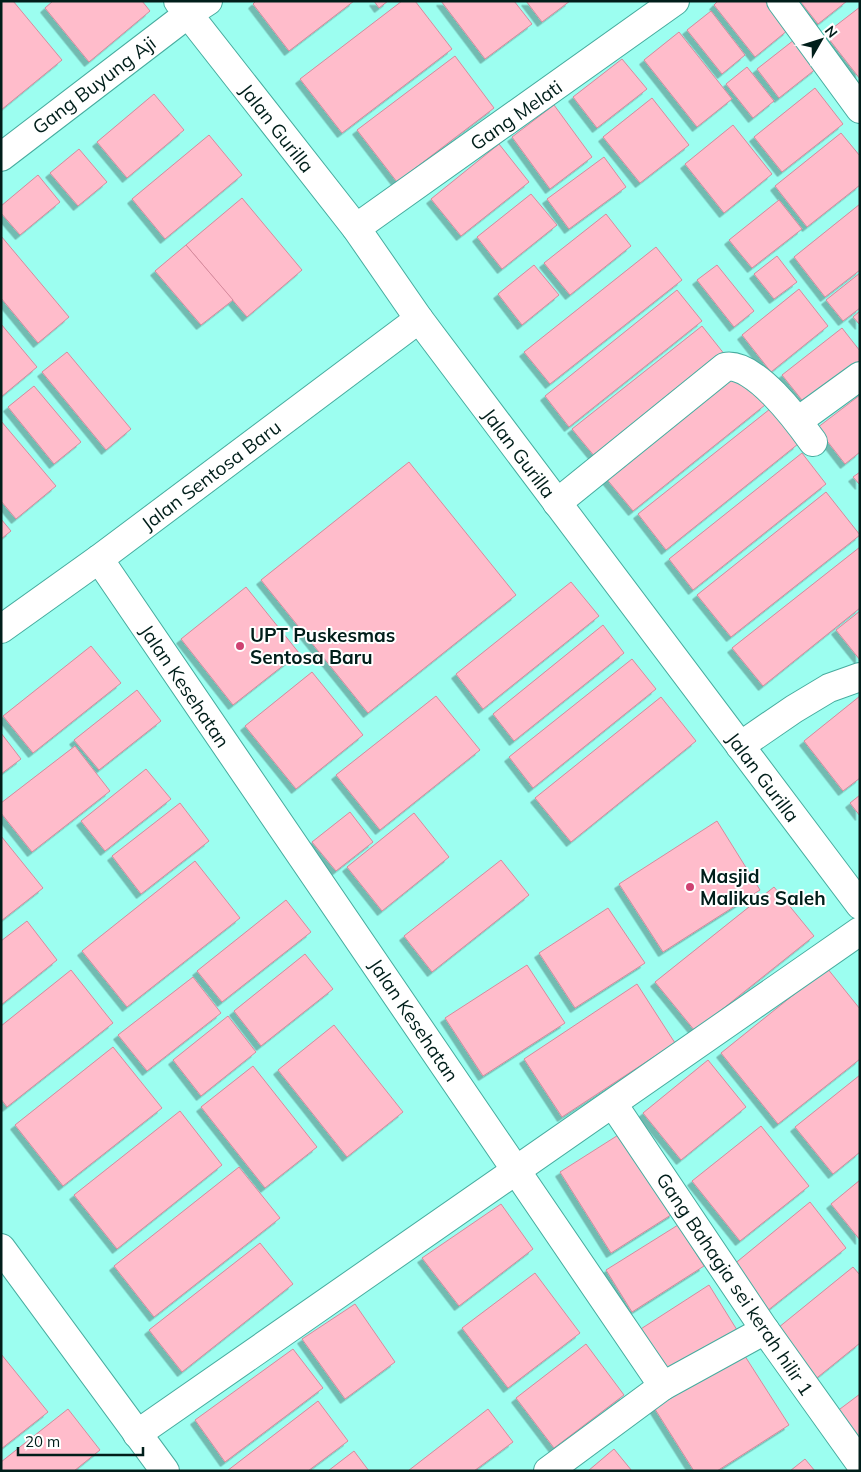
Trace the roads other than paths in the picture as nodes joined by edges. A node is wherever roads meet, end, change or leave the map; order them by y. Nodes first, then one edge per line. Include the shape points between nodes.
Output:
1 (675, 1) edge
2 (781, 1) edge
3 (191, 5) edge
4 (860, 109) edge
5 (1, 156) edge
6 (356, 228) junction
7 (419, 319) junction
8 (860, 376) edge
9 (557, 503) junction
10 (99, 559) junction
11 (1, 629) edge
12 (860, 677) edge
13 (740, 746) junction
14 (860, 905) edge
15 (860, 931) edge
16 (613, 1104) junction
17 (516, 1171) junction
18 (1, 1248) edge
19 (765, 1330) junction
20 (663, 1386) junction
21 (137, 1434) junction
22 (860, 1463) edge
23 (165, 1471) edge
24 (548, 1471) edge

1 - 6 street, Gang Melati
2 - 4 street
3 - 5 street, Gang Buyung Aji
3 - 6 street, Jalan Gurilla
6 - 7 street, Jalan Gurilla
7 - 9 street, Jalan Gurilla
7 - 10 street, Jalan Sentosa Baru
8 - 9 street via 806,432 766,387 735,366 725,367
9 - 13 street, Jalan Gurilla
10 - 11 street, Jalan Sentosa Baru
10 - 17 street, Jalan Kesehatan
12 - 13 street via 830,688 794,708
13 - 14 street, Jalan Gurilla
15 - 16 street
16 - 17 street
16 - 19 street, Gang Bahagia sei kerah hilir 1
17 - 20 street, Jalan Kesehatan
17 - 21 street
18 - 21 street
19 - 20 street
19 - 22 street, Gang Bahagia sei kerah hilir 1
20 - 24 street
21 - 23 street

